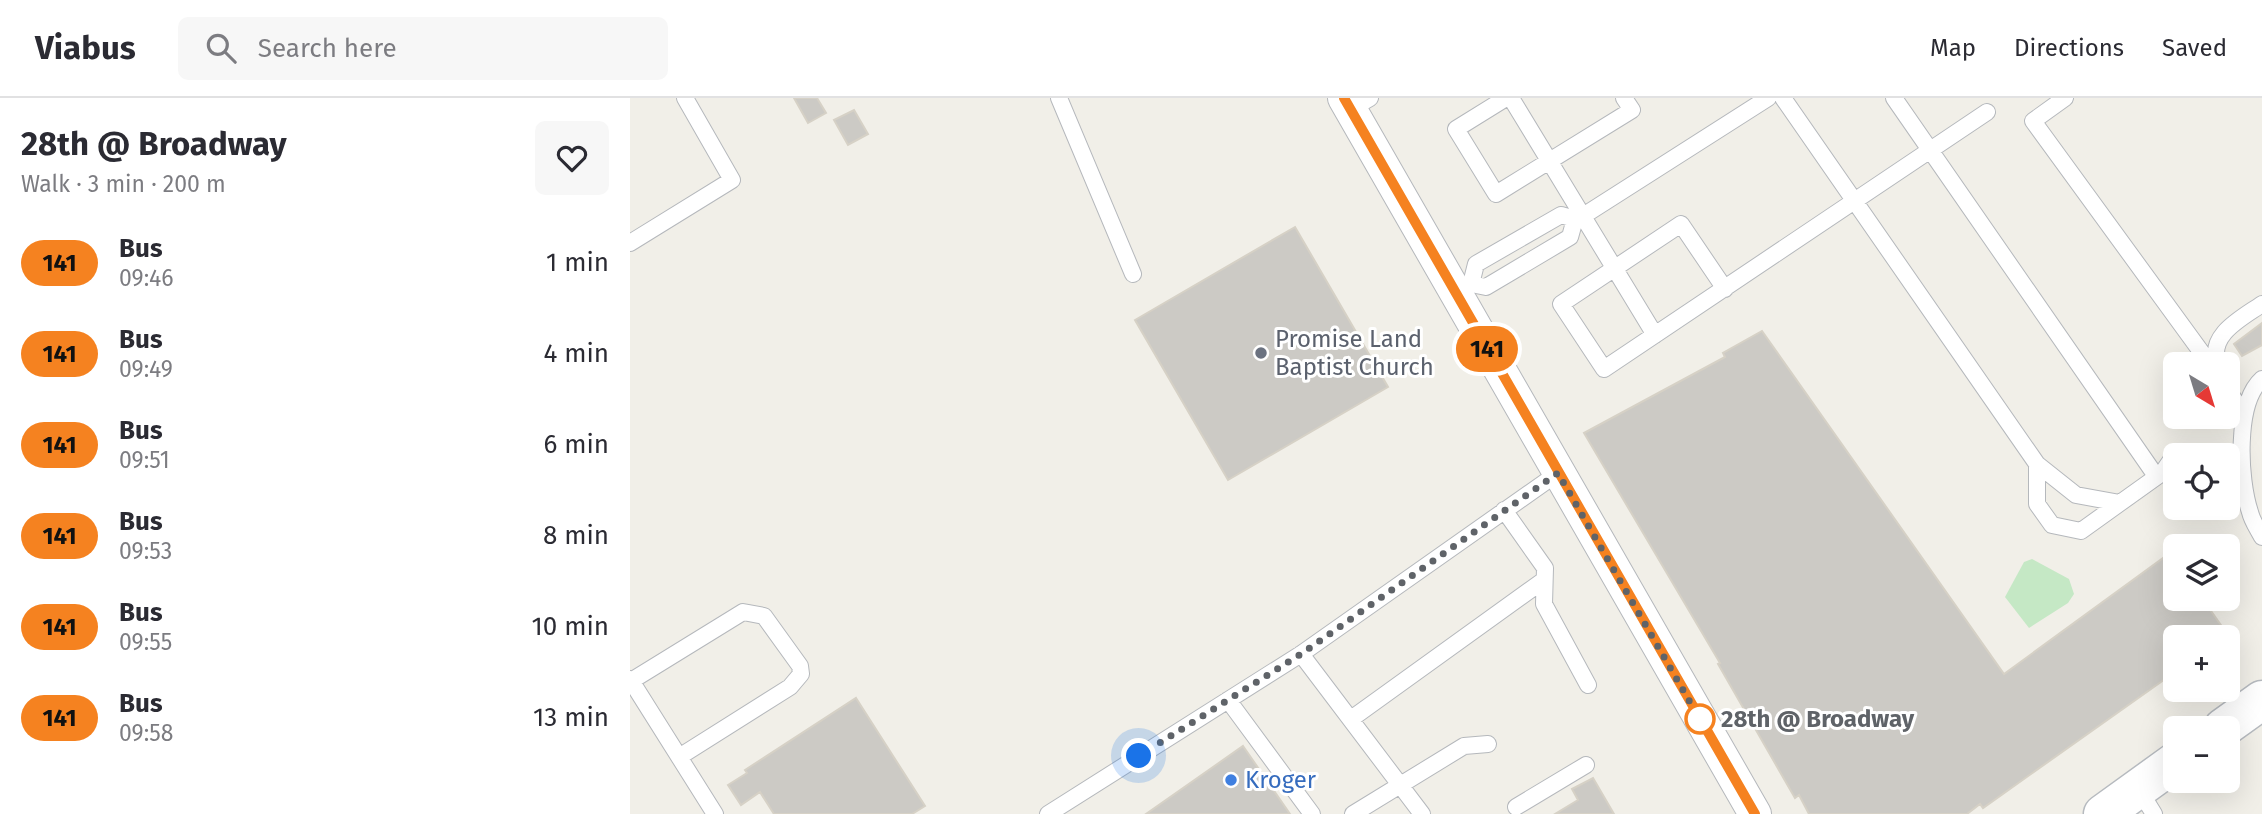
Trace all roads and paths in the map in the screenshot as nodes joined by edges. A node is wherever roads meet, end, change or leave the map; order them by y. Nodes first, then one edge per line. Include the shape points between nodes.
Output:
1 (685, 98) edge
2 (1059, 98) edge
3 (1509, 98) edge
4 (1624, 98) edge
5 (1768, 98) edge
6 (1783, 98) edge
7 (1894, 98) edge
8 (2065, 98) edge
9 (1355, 102) edge
10 (1987, 112) dead end
11 (1930, 150) junction
12 (1550, 162) junction
13 (1854, 201) junction
14 (1579, 218) junction
15 (630, 243) edge
16 (1614, 268) junction
17 (1133, 274) dead end
18 (1463, 289) junction
19 (1725, 289) junction
20 (2262, 304) edge
21 (1654, 335) junction
22 (2201, 352) edge
23 (2216, 352) edge
24 (2262, 379) edge
25 (2240, 410) edge
26 (2244, 417) junction
27 (2238, 443) edge
28 (2037, 464) junction
29 (1558, 473) junction
30 (2163, 476) edge
31 (2240, 477) edge
32 (2163, 478) edge
33 (2120, 503) junction
34 (1504, 510) junction
35 (2262, 537) edge
36 (1544, 580) junction
37 (1301, 654) junction
38 (630, 680) edge
39 (1588, 685) dead end
40 (1228, 700) junction
41 (2262, 700) edge
42 (2240, 716) edge
43 (1352, 719) junction
44 (1488, 744) dead end
45 (679, 757) junction
46 (1586, 765) dead end
47 (2163, 778) edge
48 (1399, 783) junction
49 (2146, 801) edge
50 (1516, 807) dead end
51 (715, 814) edge
52 (1048, 814) edge
53 (1312, 814) edge
54 (1353, 814) edge
55 (1422, 814) edge
56 (1755, 814) edge
57 (2102, 814) edge

1 - 15 lane via 732,180
2 - 17 lane
3 - 12 lane
3 - 12 lane via 1456,129 1496,194
4 - 12 lane via 1632,110
5 - 14 lane
6 - 13 lane
7 - 11 lane
8 - 22 lane via 2033,121
9 - 18 street
10 - 11 lane
11 - 13 lane
11 - 30 lane
12 - 14 lane
13 - 19 lane
13 - 28 lane
14 - 16 lane
14 - 18 lane via 1570,237 1486,287
14 - 18 lane via 1561,215 1476,264
16 - 19 lane via 1681,224
16 - 21 lane
16 - 21 lane via 1561,304 1604,369
18 - 29 street
19 - 21 lane
20 - 23 lane via 2222,332
24 - 26 lane via 2252,387
25 - 26 lane
26 - 27 lane
28 - 33 lane via 2076,495
28 - 33 lane via 2037,504 2052,525 2081,531
29 - 34 lane
29 - 56 street
31 - 35 lane via 2249,512
32 - 33 lane
34 - 36 lane via 1545,568
34 - 37 lane
36 - 39 lane via 1544,604
36 - 43 lane
37 - 40 lane
37 - 43 lane
38 - 45 lane
38 - 45 lane via 743,612 764,616 800,666 801,674 790,687
40 - 52 lane
40 - 53 lane
41 - 42 street
43 - 48 lane
44 - 48 lane via 1464,746
45 - 51 lane
46 - 50 lane
47 - 49 street
48 - 54 lane
48 - 55 lane
49 - 57 street

